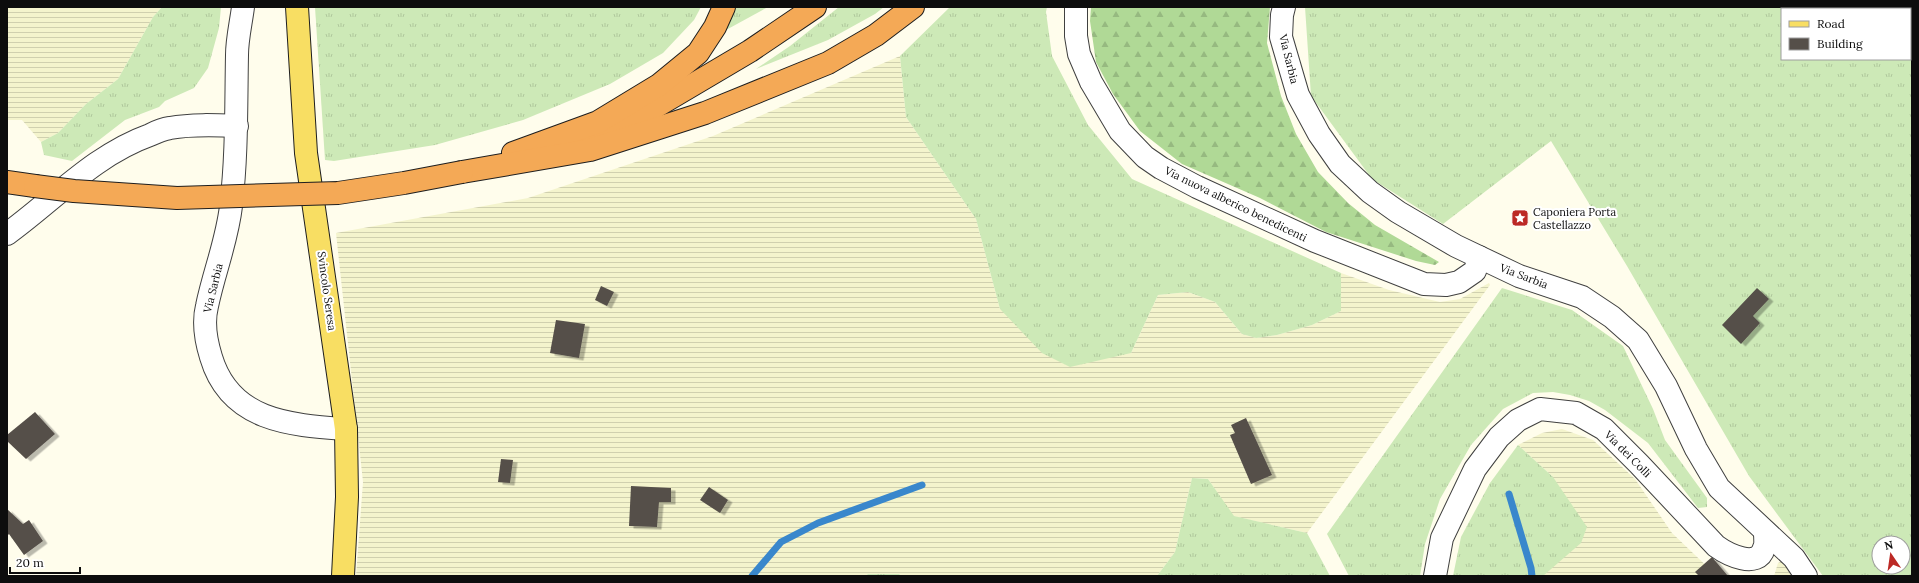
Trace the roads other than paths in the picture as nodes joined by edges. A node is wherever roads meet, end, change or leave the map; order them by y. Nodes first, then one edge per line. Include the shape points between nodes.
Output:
1 (242, 7) edge
2 (297, 7) edge
3 (724, 7) edge
4 (815, 7) edge
5 (913, 7) edge
6 (1076, 7) edge
7 (1284, 7) edge
8 (237, 126) junction
9 (462, 172) junction
10 (7, 182) edge
11 (7, 234) edge
12 (1479, 257) junction
13 (346, 429) junction
14 (1765, 532) junction
15 (342, 576) edge
16 (1435, 576) edge
17 (1806, 576) edge

1 - 8 street via 237,54
2 - 13 main road, Svincolo Seresa via 306,152
3 - 9 highway via 715,27 698,53 659,85 598,122
4 - 9 highway via 750,51 657,106 584,140
5 - 9 highway via 855,49 828,63 705,113 590,150
6 - 12 street, Via nuova alberico benedicenti via 1079,54 1091,82 1120,131 1145,157 1161,168 1315,242 1424,284 1446,285 1460,282 1472,275
7 - 12 street, Via Sarbia via 1281,37 1298,96 1318,134 1340,164 1370,192 1398,212
8 - 11 street via 169,128 130,142 104,157 61,189
8 - 13 street, Via Sarbia via 232,205 227,237 206,307 206,336 212,363 229,393 258,414 300,424
9 - 10 highway, bridge via 338,193 177,198 74,191
12 - 14 street, Via Sarbia via 1519,276 1582,297 1612,317 1638,340 1666,386 1696,449 1719,488
13 - 15 main road, Svincolo Seresa via 347,497
14 - 16 street, Via dei Colli via 1764,548 1760,555 1742,559 1728,555 1716,546 1604,429 1576,413 1540,409 1518,420 1499,437 1475,469 1442,538
14 - 17 street via 1794,558

